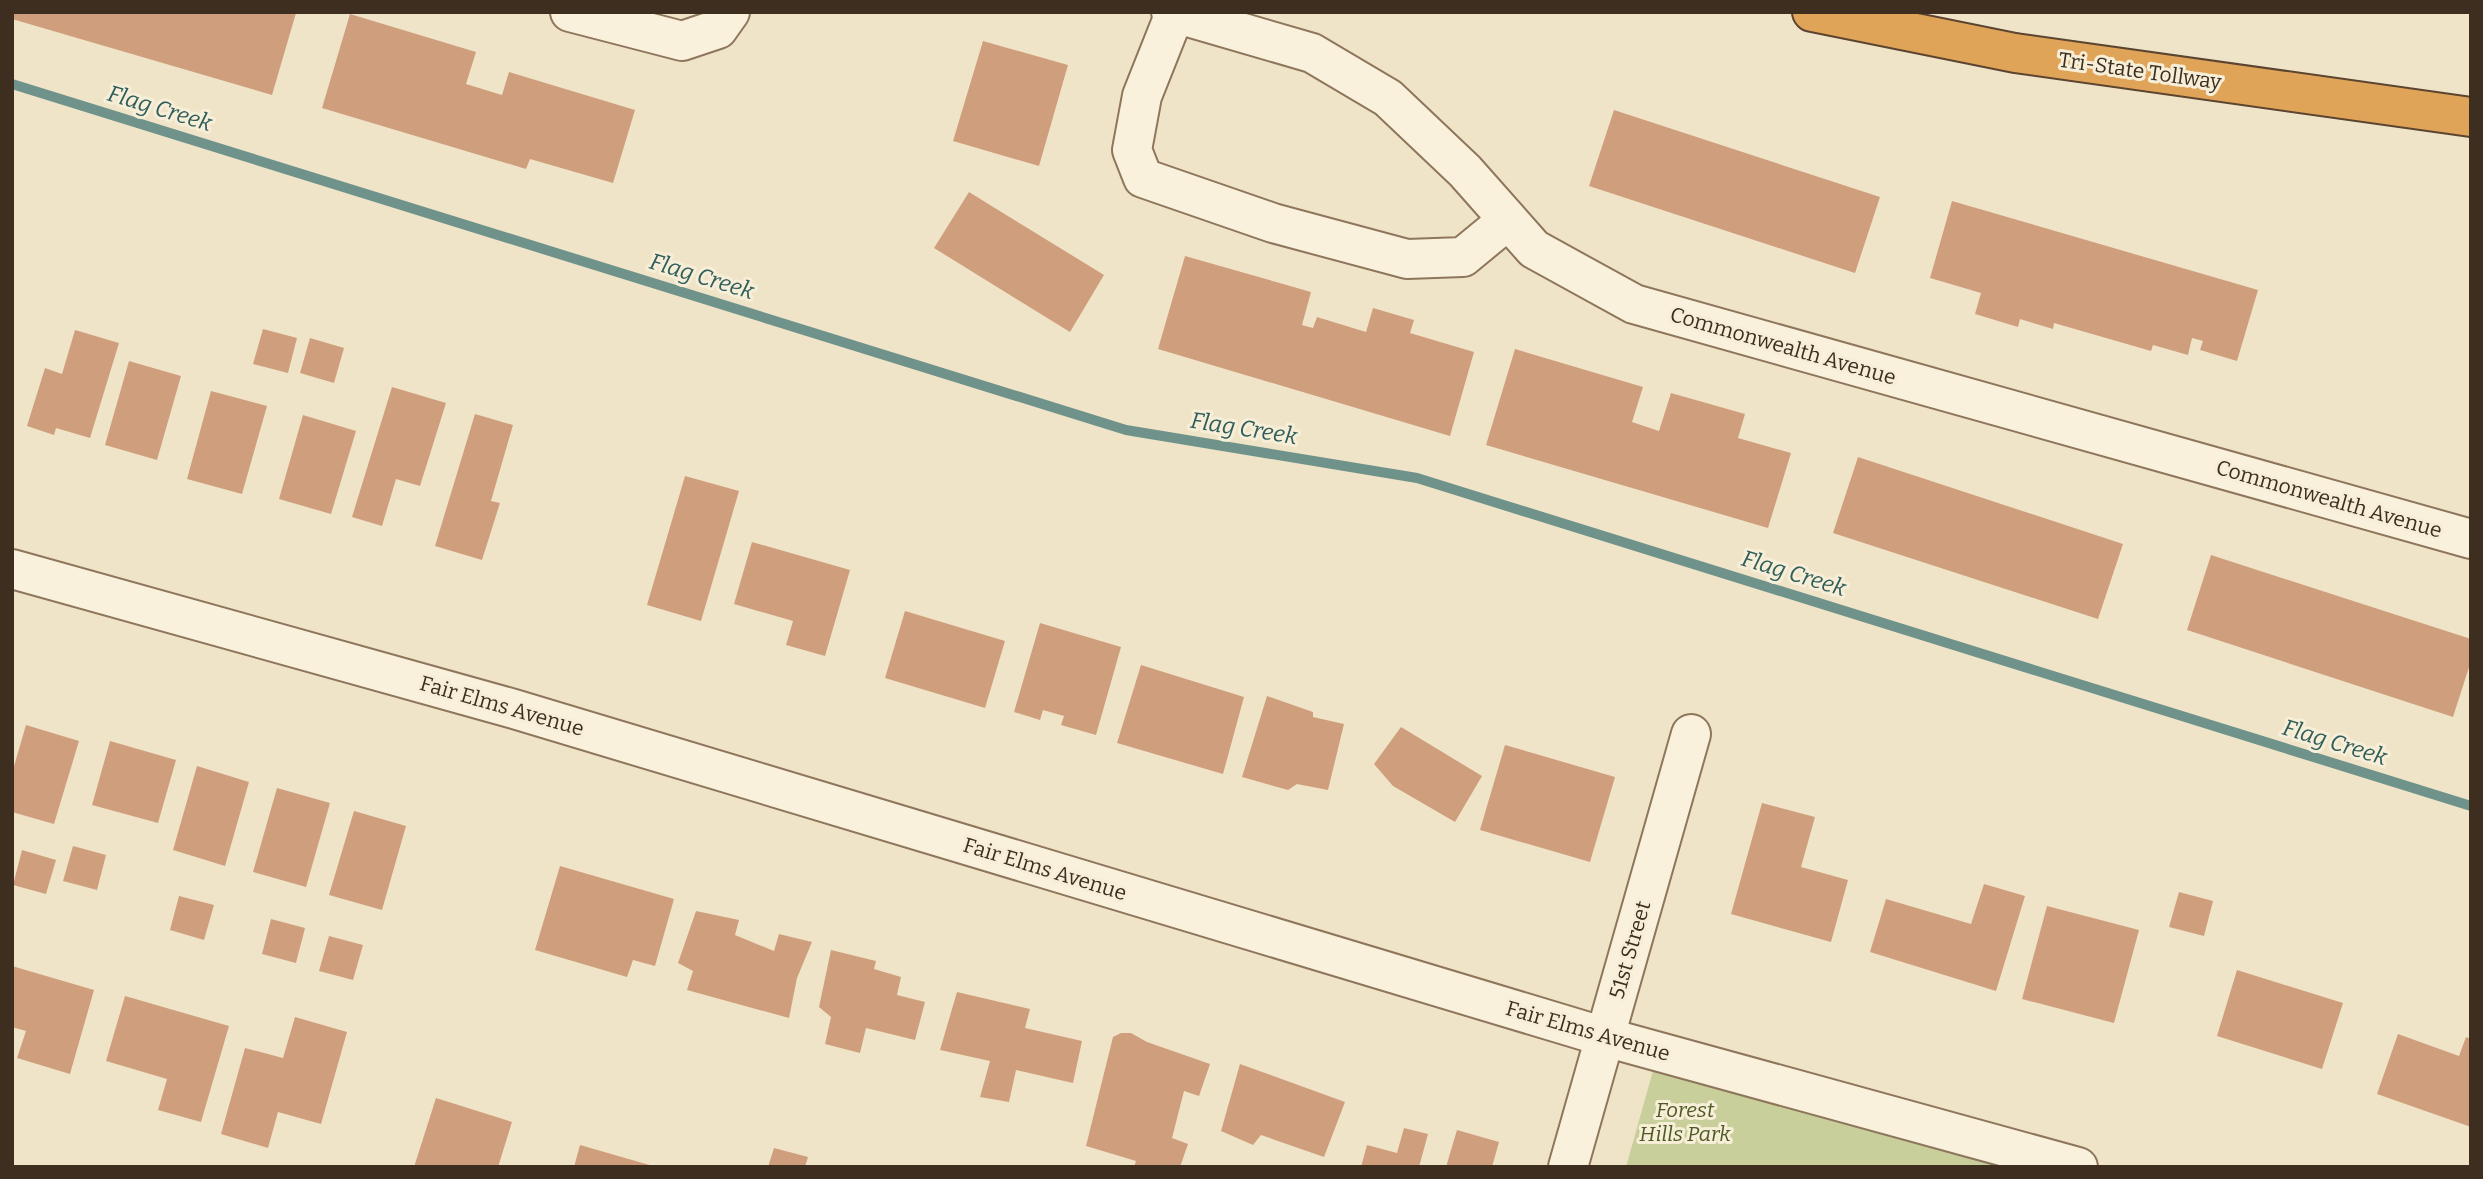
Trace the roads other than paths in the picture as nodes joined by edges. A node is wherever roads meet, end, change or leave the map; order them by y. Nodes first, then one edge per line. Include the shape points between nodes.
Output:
1 (570, 12) edge
2 (730, 12) edge
3 (1812, 12) edge
4 (1173, 13) edge
5 (2471, 117) edge
6 (1508, 220) junction
7 (2471, 539) edge
8 (12, 569) edge
9 (1691, 734) dead end
10 (1605, 1038) junction
11 (1568, 1167) edge
12 (2078, 1167) edge

1 - 2 street via 682,41 718,29
3 - 5 highway, Tri-State Tollway via 2015,53
4 - 6 street, Commonwealth Avenue via 1312,53 1388,99 1465,171
4 - 6 street via 1142,96 1132,149 1143,178 1273,223 1407,259 1463,257
6 - 7 street, Commonwealth Avenue via 1534,249 1634,304
8 - 10 street, Fair Elms Avenue via 514,709
9 - 10 street, 51st Street
10 - 11 street, 51st Street
10 - 12 street, Fair Elms Avenue

